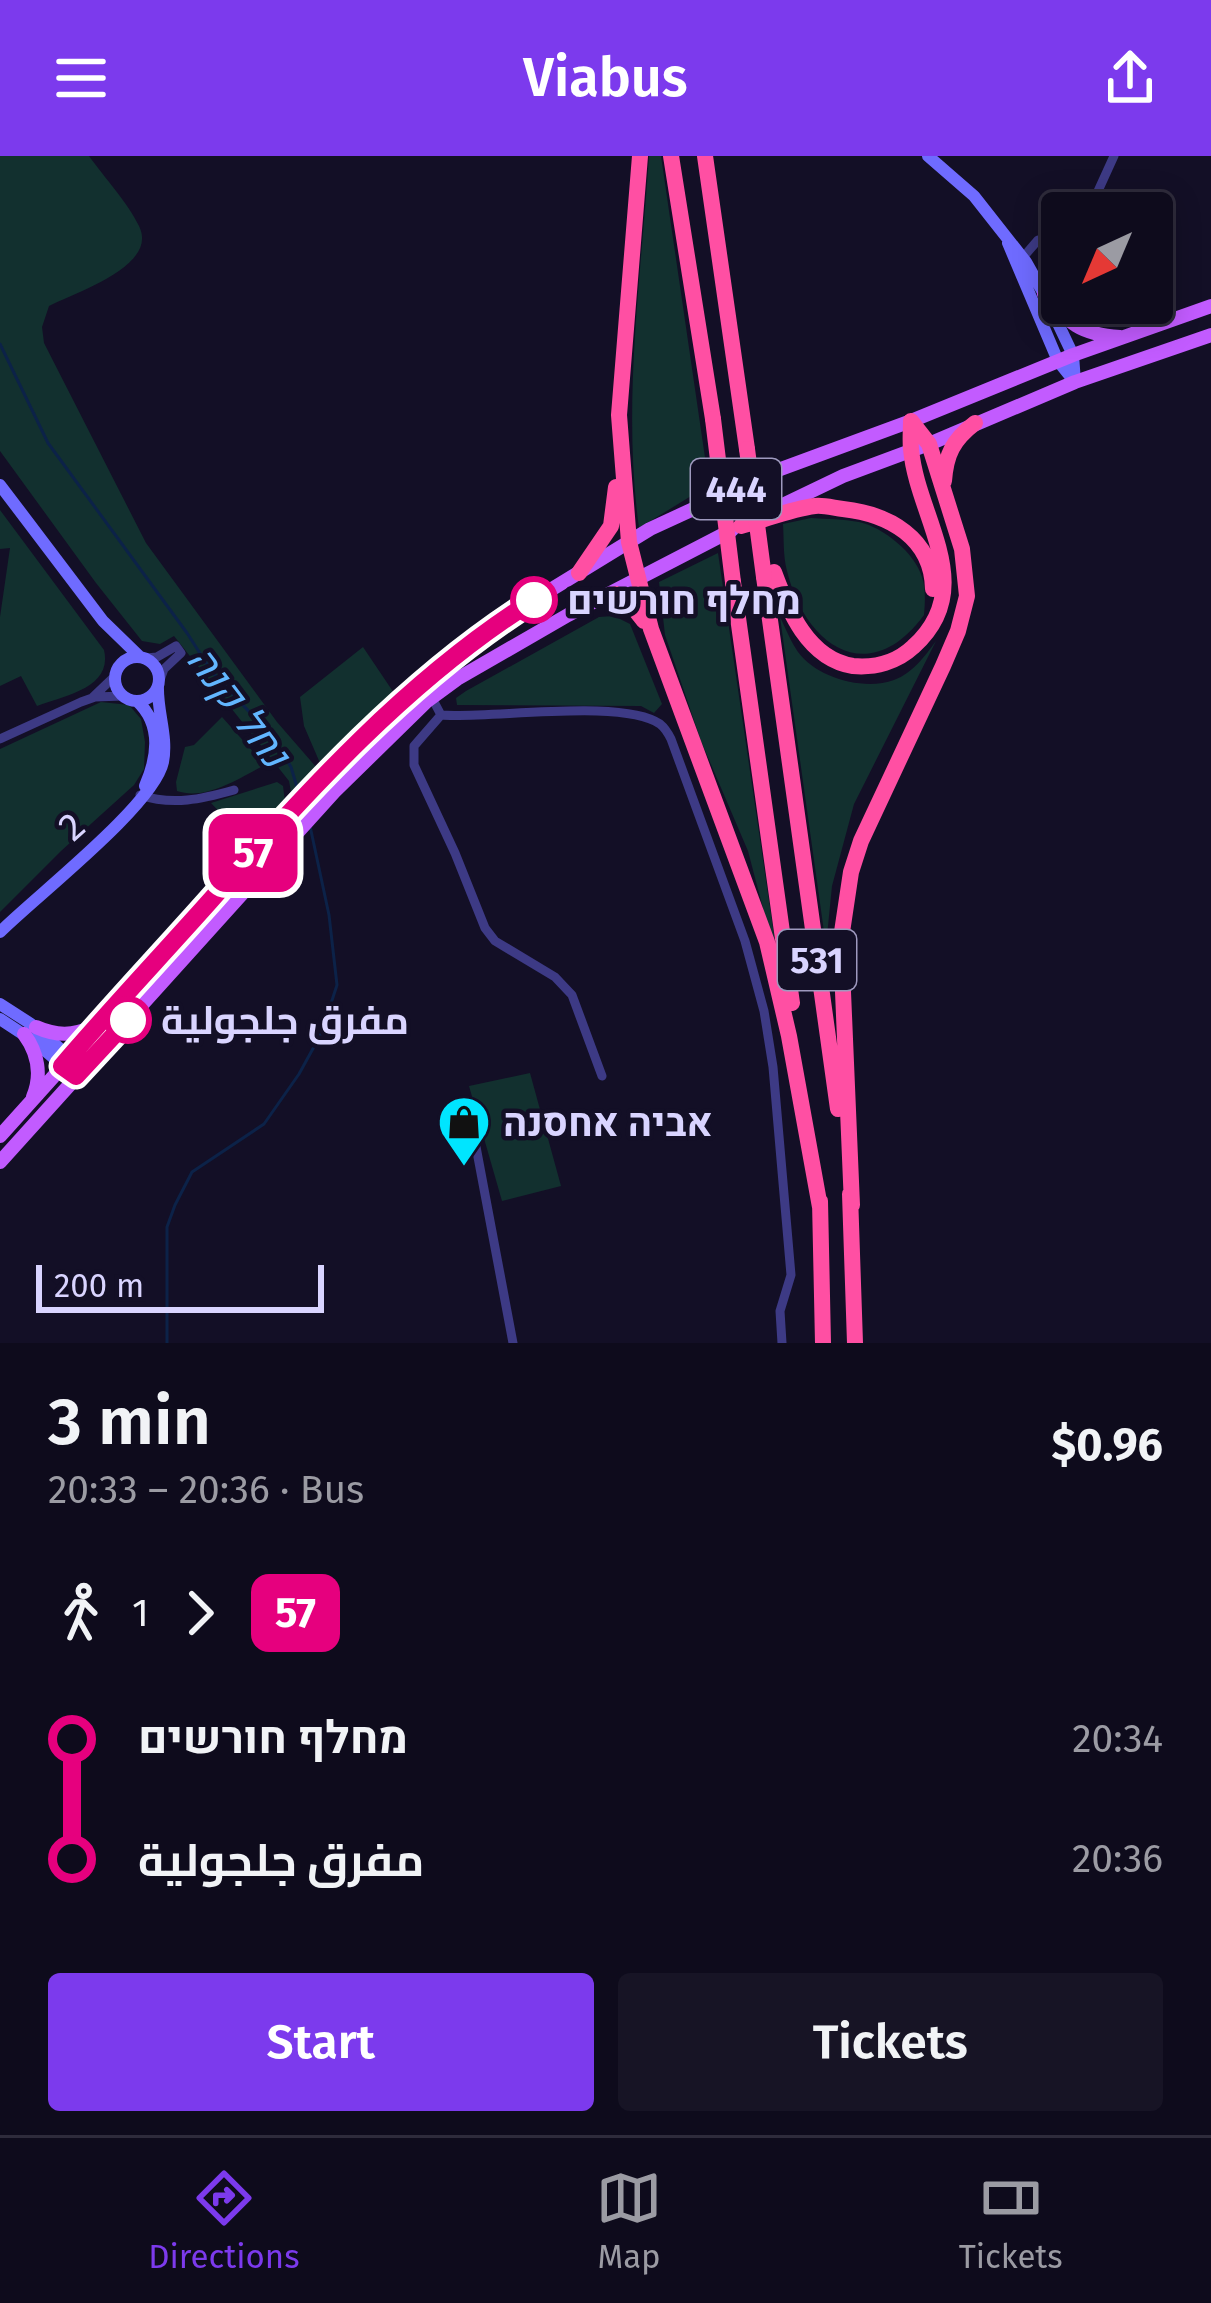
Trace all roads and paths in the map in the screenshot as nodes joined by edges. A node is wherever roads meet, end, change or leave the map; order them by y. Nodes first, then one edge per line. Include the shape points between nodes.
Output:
1 (640, 156) edge
2 (671, 156) edge
3 (705, 156) edge
4 (928, 156) edge
5 (1114, 156) edge
6 (1098, 192) edge
7 (1041, 241) edge
8 (1019, 262) junction
9 (1041, 290) edge
10 (1211, 307) edge
11 (1054, 324) edge
12 (1074, 324) edge
13 (1211, 335) edge
14 (1125, 337) junction
15 (1066, 358) junction
16 (1075, 382) junction
17 (620, 415) junction
18 (911, 421) junction
19 (975, 423) junction
20 (929, 444) junction
21 (910, 452) junction
22 (0, 485) edge
23 (944, 494) junction
24 (741, 526) junction
25 (629, 542) junction
26 (579, 573) junction
27 (769, 575) junction
28 (637, 578) junction
29 (597, 599) junction
30 (104, 621) junction
31 (651, 629) junction
32 (922, 639) junction
33 (143, 657) junction
34 (117, 672) junction
35 (159, 683) junction
36 (130, 698) junction
37 (432, 698) junction
38 (88, 700) junction
39 (678, 704) junction
40 (441, 715) junction
41 (665, 730) junction
42 (0, 739) edge
43 (234, 790) dead end
44 (142, 796) junction
45 (0, 932) edge
46 (0, 1004) edge
47 (0, 1019) edge
48 (103, 1022) junction
49 (30, 1031) junction
50 (69, 1066) junction
51 (602, 1076) dead end
52 (31, 1101) junction
53 (0, 1136) edge
54 (474, 1136) dead end
55 (0, 1162) edge
56 (852, 1205) junction
57 (820, 1207) junction
58 (513, 1343) edge
59 (782, 1343) edge
60 (823, 1343) edge
61 (855, 1343) edge

1 - 17 highway
2 - 57 highway, 531, bridge
3 - 27 highway, 531, bridge
4 - 8 street via 974,196
5 - 6 street
7 - 8 street
8 - 9 street
8 - 15 street
10 - 14 main road, 444
11 - 15 street
12 - 14 main road
13 - 16 main road, 444
14 - 15 main road, 444
15 - 16 street
15 - 18 main road, 444
16 - 19 main road, 444
17 - 25 highway
17 - 26 highway via 611,526
18 - 20 highway
18 - 21 highway
18 - 25 main road, 444 via 778,470
19 - 20 main road, 444
19 - 23 highway via 949,451
20 - 21 main road, 444
20 - 23 highway
21 - 24 main road, 444
21 - 32 highway via 943,581 942,604
22 - 30 street
23 - 56 highway via 962,549 964,613 861,841 842,932
24 - 28 main road, 444
24 - 32 highway via 817,506 895,522 921,549 933,577
25 - 26 main road, 444
25 - 28 highway
26 - 48 main road, 444 via 433,673 321,779
27 - 32 highway via 794,620 840,663 883,664
27 - 56 highway, 531
28 - 29 main road, 444
28 - 31 highway
29 - 31 highway via 616,594
29 - 37 main road, 444
30 - 33 street
30 - 34 street
31 - 39 highway
33 - 34 street via 127,658
33 - 35 street via 157,667
33 - 35 street via 176,646 181,653
34 - 36 street via 117,687
34 - 38 street
35 - 36 street via 152,695
35 - 44 street, 2 via 164,761
36 - 38 street
36 - 44 street, 2 via 149,713 155,742
37 - 40 street
37 - 50 main road, 444
38 - 42 street
39 - 41 street
39 - 57 highway via 767,942
40 - 41 street via 613,713 642,716
40 - 51 street via 414,746 414,765 485,928 566,987
41 - 59 street via 764,1011 791,1275 780,1311
43 - 44 street via 182,802
44 - 45 street, 2
46 - 49 street
47 - 49 street
48 - 49 main road via 67,1035
48 - 50 main road, 444
49 - 50 street
49 - 52 main road via 38,1065
50 - 52 main road, 444
50 - 55 main road, 444
52 - 53 main road, 444
54 - 58 street
56 - 61 highway, 531
57 - 60 highway, 531

